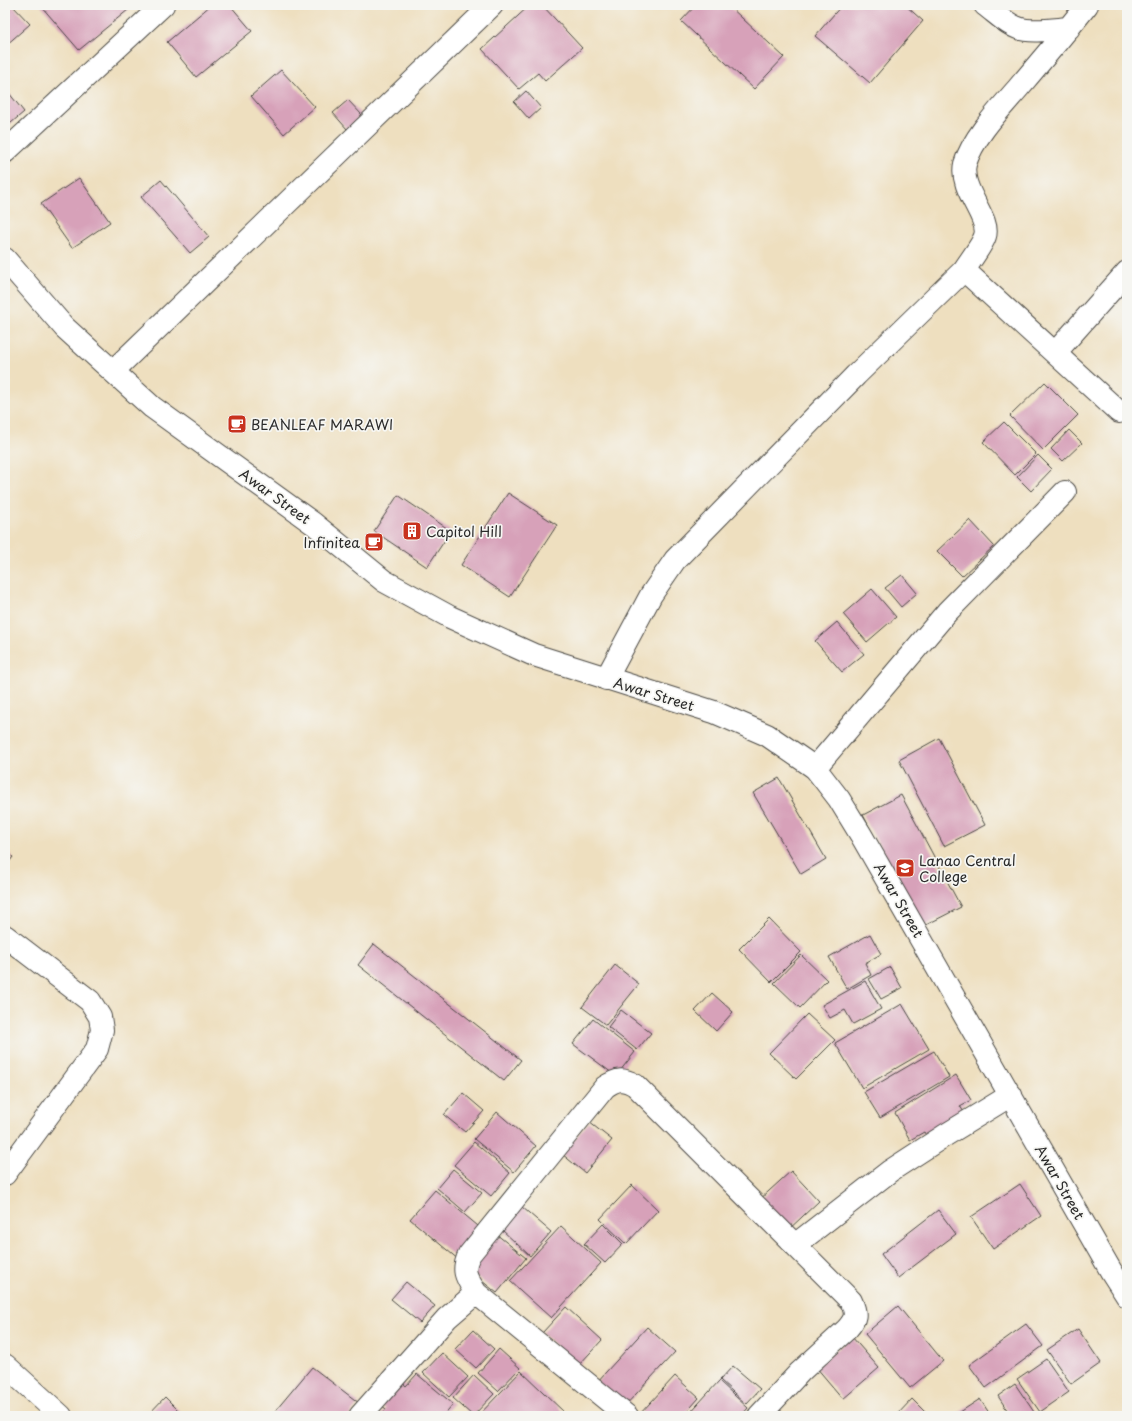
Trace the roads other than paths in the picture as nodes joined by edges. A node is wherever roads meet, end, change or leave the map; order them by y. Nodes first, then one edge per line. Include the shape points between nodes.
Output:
1 (163, 5) edge
2 (492, 5) edge
3 (985, 5) edge
4 (1087, 5) edge
5 (1069, 28) junction
6 (5, 152) edge
7 (5, 259) edge
8 (964, 270) junction
9 (1127, 272) edge
10 (1054, 353) junction
11 (113, 371) junction
12 (1119, 412) dead end
13 (1065, 492) dead end
14 (606, 679) junction
15 (815, 768) junction
16 (5, 936) edge
17 (1011, 1095) junction
18 (5, 1174) edge
19 (795, 1245) junction
20 (476, 1293) junction
21 (1127, 1296) edge
22 (5, 1365) edge
23 (61, 1416) edge
24 (360, 1416) edge
25 (627, 1416) edge
26 (759, 1416) edge

1 - 6 street
2 - 11 street
3 - 5 street via 1007,23 1020,29
4 - 5 street
5 - 8 street via 992,118 971,149 965,166 964,180 982,219 985,236
7 - 11 street, Awar Street via 64,327
8 - 10 street
8 - 14 street via 856,375 675,560 651,595
9 - 10 street
10 - 12 street
11 - 14 street, Awar Street via 152,407 314,524 384,581 450,617 534,655
13 - 15 street via 947,612
14 - 15 street, Awar Street via 714,712 761,732
15 - 17 street, Awar Street via 862,835
16 - 18 street via 90,1001 100,1017 102,1030 97,1048
17 - 19 street via 890,1171
17 - 21 street, Awar Street
19 - 20 street via 635,1085 625,1080 614,1081 605,1087 469,1255 465,1264 465,1276
19 - 26 street via 851,1301 855,1314 854,1322 800,1372
20 - 24 street via 447,1318
20 - 25 street
22 - 23 street

